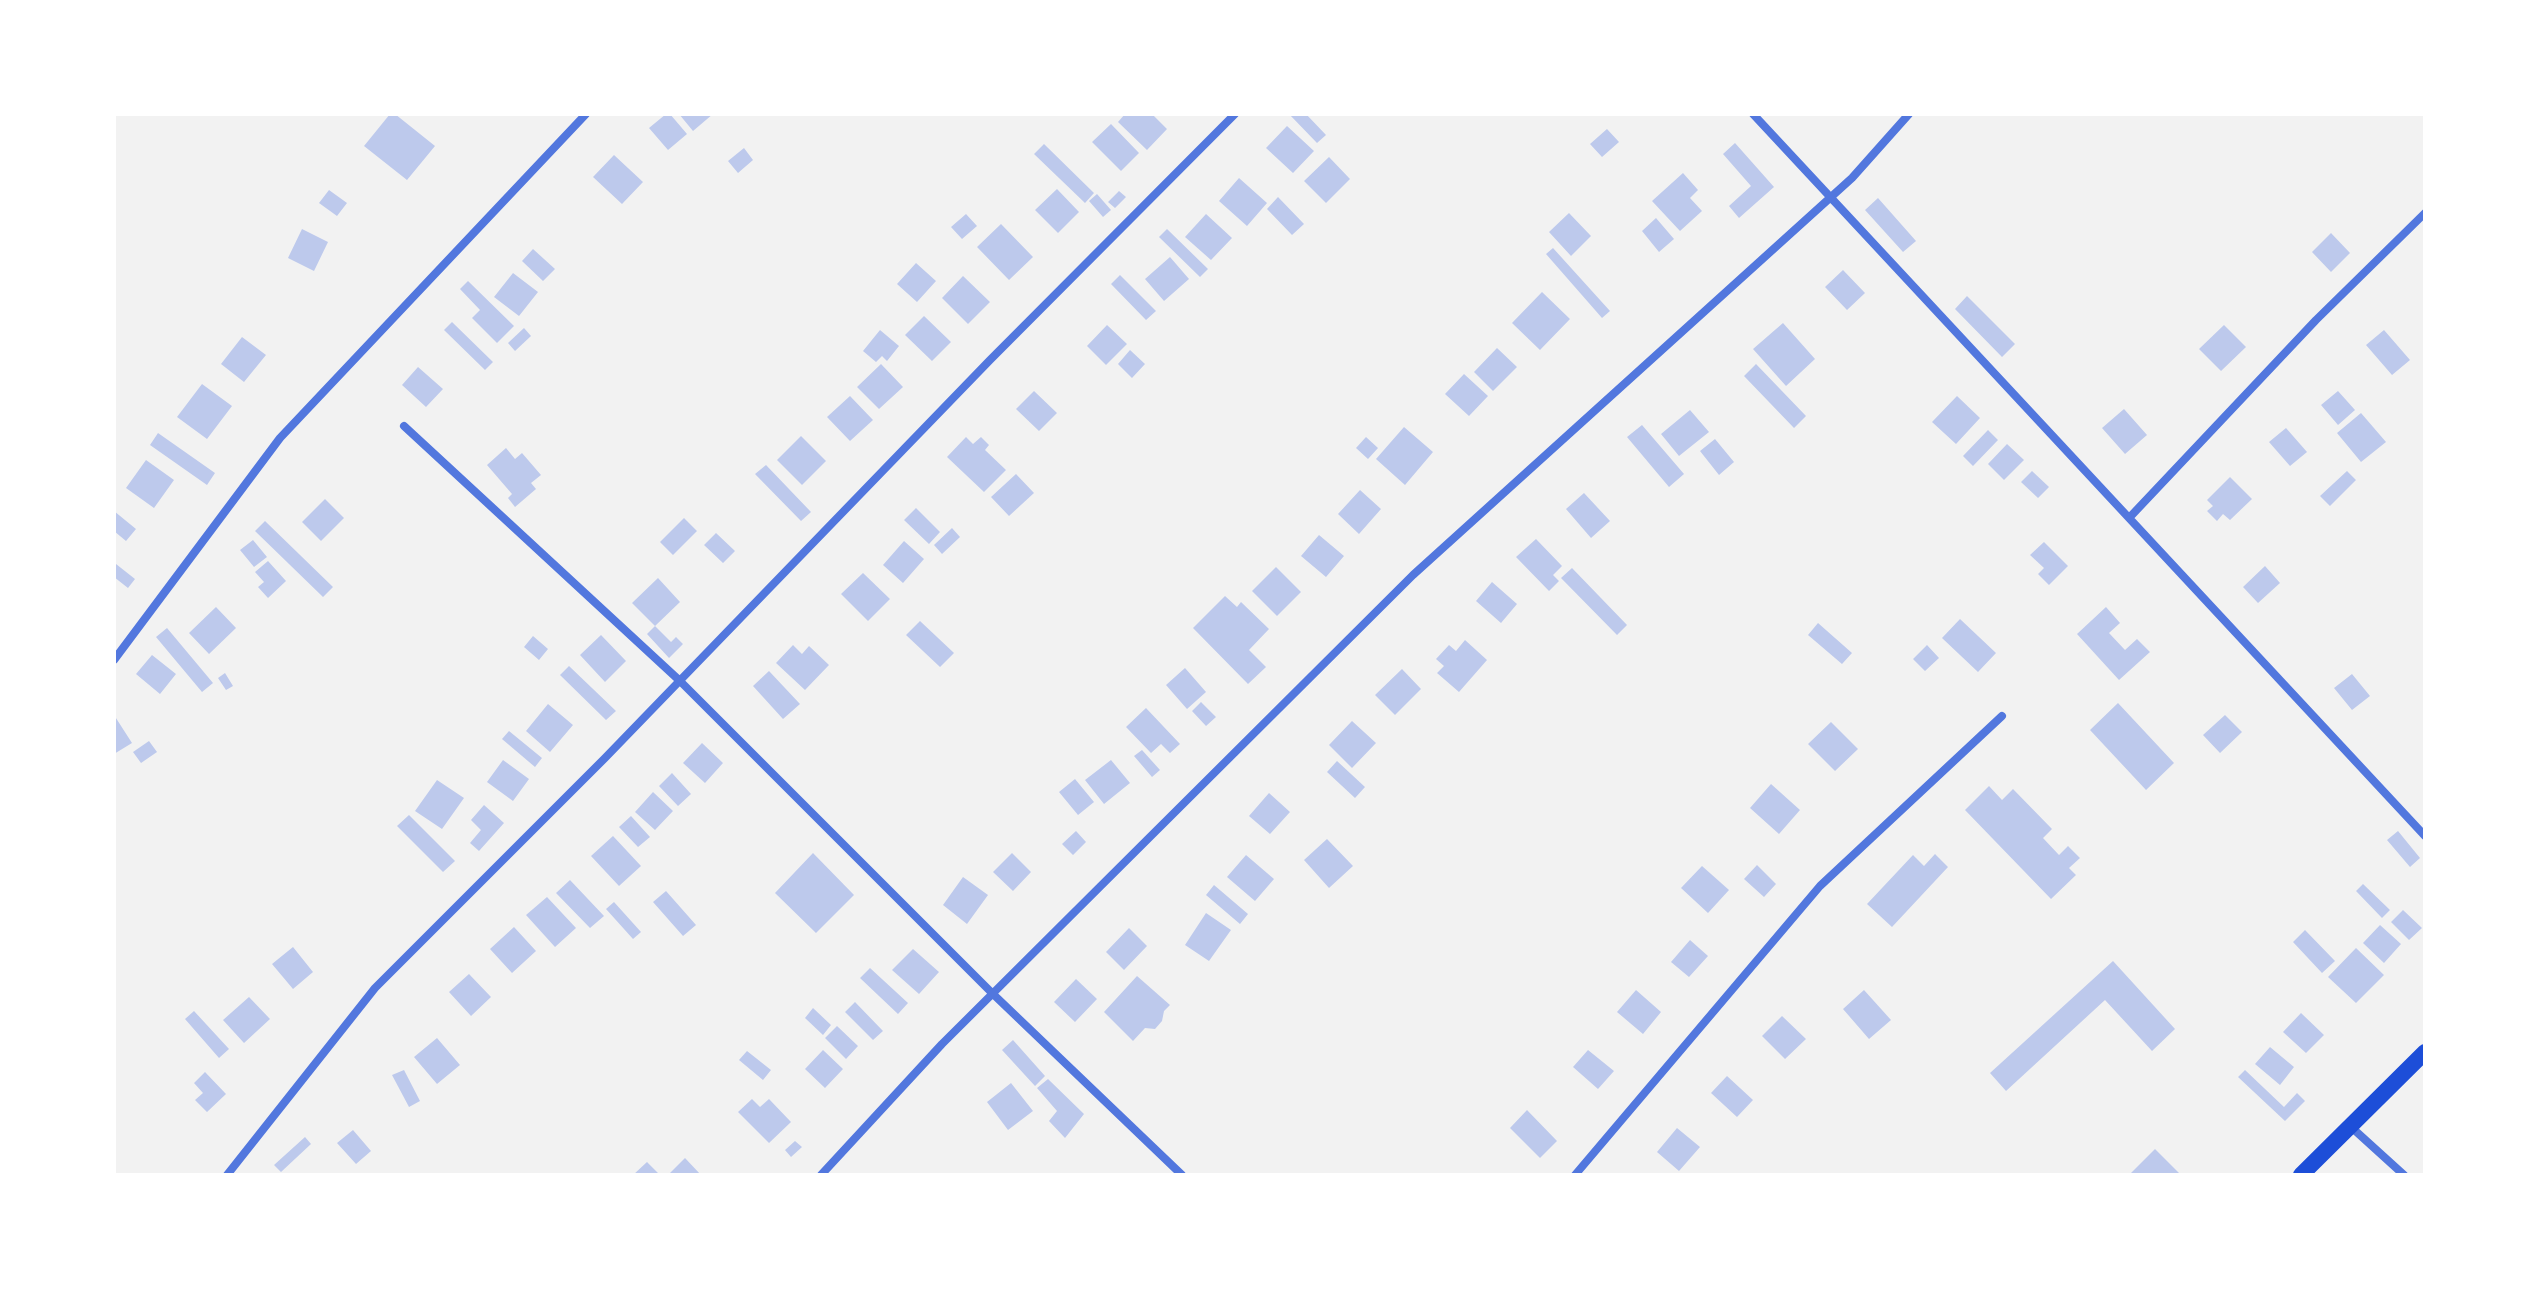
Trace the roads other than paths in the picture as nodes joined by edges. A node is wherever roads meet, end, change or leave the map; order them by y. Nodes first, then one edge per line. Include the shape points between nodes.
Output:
1 (586, 114) edge
2 (1235, 114) edge
3 (1753, 114) edge
4 (1909, 114) edge
5 (1830, 198) junction
6 (2425, 213) edge
7 (404, 426) dead end
8 (2130, 517) junction
9 (114, 660) edge
10 (680, 681) junction
11 (2002, 716) dead end
12 (2425, 836) edge
13 (993, 994) junction
14 (2425, 1052) edge
15 (2350, 1126) junction
16 (227, 1175) edge
17 (821, 1175) edge
18 (1182, 1175) edge
19 (1575, 1175) edge
20 (2301, 1175) edge
21 (2404, 1175) edge

1 - 9 street via 280,438
2 - 10 street
3 - 5 street
4 - 5 street
5 - 8 street
5 - 13 street via 1413,575
6 - 8 street
7 - 10 street
8 - 12 street
10 - 13 street
10 - 16 street via 375,988
11 - 19 street via 1820,886
13 - 17 street
13 - 18 street
14 - 15 main road
15 - 20 main road
15 - 21 street

